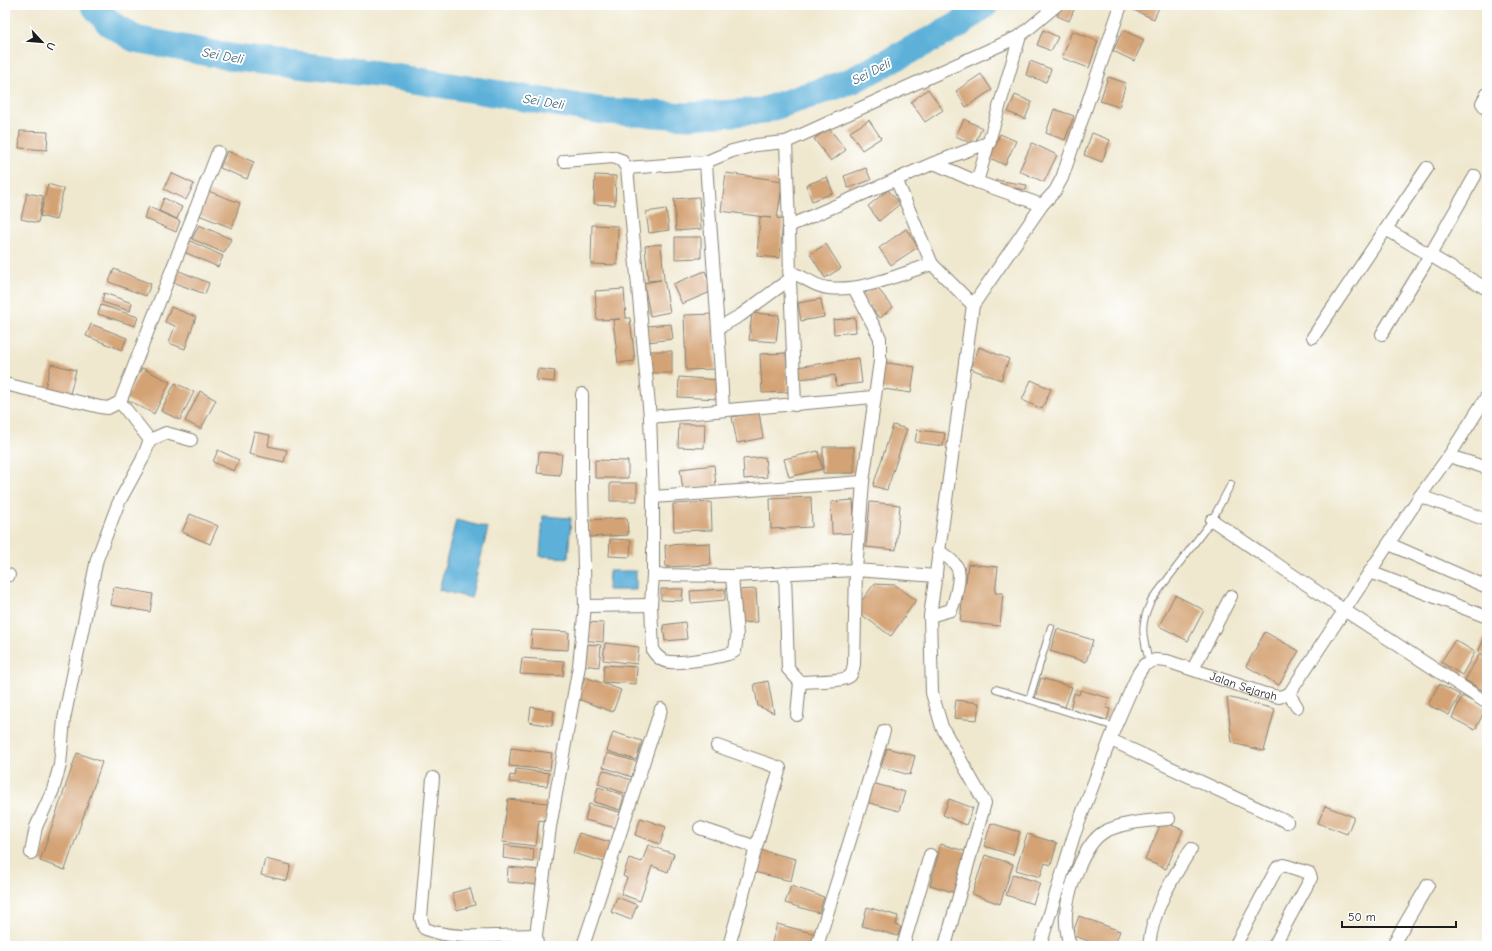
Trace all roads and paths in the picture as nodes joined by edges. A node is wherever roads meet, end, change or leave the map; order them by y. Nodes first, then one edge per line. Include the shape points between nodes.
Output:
1 (1057, 5) edge
2 (1121, 5) edge
3 (1020, 36) junction
4 (1487, 94) edge
5 (1487, 110) edge
6 (786, 142) junction
7 (990, 142) junction
8 (218, 152) dead end
9 (564, 161) dead end
10 (706, 162) junction
11 (934, 164) junction
12 (627, 168) junction
13 (1427, 168) dead end
14 (1475, 176) dead end
15 (896, 179) junction
16 (977, 182) junction
17 (1042, 205) junction
18 (790, 226) junction
19 (1386, 229) junction
20 (1430, 255) junction
21 (932, 264) junction
22 (789, 275) junction
23 (854, 288) junction
24 (1487, 289) edge
25 (973, 305) junction
26 (720, 327) junction
27 (1382, 334) dead end
28 (1313, 337) dead end
29 (5, 384) edge
30 (582, 394) dead end
31 (874, 397) junction
32 (1486, 400) edge
33 (120, 402) junction
34 (794, 405) junction
35 (723, 410) junction
36 (650, 417) junction
37 (150, 440) junction
38 (192, 440) dead end
39 (1449, 456) junction
40 (1487, 468) edge
41 (863, 482) junction
42 (1231, 484) dead end
43 (654, 496) junction
44 (1420, 496) junction
45 (1212, 520) junction
46 (1487, 520) edge
47 (1389, 544) junction
48 (938, 550) junction
49 (856, 570) junction
50 (785, 572) junction
51 (1370, 572) junction
52 (652, 575) junction
53 (732, 576) junction
54 (936, 576) junction
55 (1487, 587) edge
56 (1231, 596) dead end
57 (651, 605) junction
58 (585, 606) junction
59 (1344, 610) junction
60 (930, 616) junction
61 (1487, 618) edge
62 (1051, 627) dead end
63 (1149, 662) junction
64 (1193, 669) junction
65 (800, 682) junction
66 (996, 689) dead end
67 (1289, 694) junction
68 (1029, 700) junction
69 (1487, 703) edge
70 (1297, 707) dead end
71 (661, 709) dead end
72 (797, 715) dead end
73 (1115, 727) junction
74 (884, 731) dead end
75 (1111, 740) junction
76 (717, 746) dead end
77 (433, 778) dead end
78 (1170, 819) dead end
79 (1287, 822) dead end
80 (700, 828) dead end
81 (756, 847) junction
82 (1191, 849) dead end
83 (31, 853) dead end
84 (930, 855) dead end
85 (1428, 885) dead end
86 (537, 940) edge
87 (583, 946) edge
88 (729, 946) edge
89 (817, 946) edge
90 (904, 946) edge
91 (945, 946) edge
92 (1040, 946) edge
93 (1070, 946) edge
94 (1149, 946) edge
95 (1235, 946) edge
96 (1274, 946) edge
97 (1392, 946) edge

1 - 3 street
2 - 17 street via 1062,178 1055,191
3 - 6 street
3 - 7 street
4 - 5 street via 1482,103
6 - 10 street via 756,145 732,151
6 - 18 street
7 - 11 street
7 - 16 street
8 - 33 street
9 - 12 street via 613,157 621,160
10 - 12 street
10 - 26 street via 714,291
11 - 15 street
11 - 16 street
12 - 36 street
13 - 19 street
14 - 20 street
15 - 18 street
15 - 21 street
16 - 17 street
17 - 25 street
18 - 22 street
19 - 20 street
19 - 28 street
20 - 24 street
20 - 27 street
21 - 23 street
21 - 25 street
22 - 23 street via 800,274 819,286 828,288
22 - 26 street via 741,315
22 - 34 street
23 - 31 street via 880,338 880,361
25 - 48 street
26 - 35 street
29 - 33 street via 100,407 108,408
30 - 58 street
31 - 34 street
31 - 41 street
32 - 39 street, Jalan Sejarah
33 - 37 street
34 - 35 street
35 - 36 street
36 - 43 street
37 - 38 street via 166,433
37 - 83 street via 118,504 97,559 64,719 60,765 53,790 36,827
39 - 40 street
39 - 44 street, Jalan Sejarah
41 - 43 street
41 - 49 street
42 - 45 lane
43 - 52 street
44 - 46 street
44 - 47 street, Jalan Sejarah
45 - 59 street
45 - 63 lane via 1150,601 1142,628
47 - 51 street, Jalan Sejarah
47 - 55 street
48 - 54 street
48 - 60 street via 958,568 958,578 951,610
49 - 50 street
49 - 54 street
49 - 65 street via 853,672 850,677 840,679
50 - 53 street
50 - 65 street via 787,666
51 - 59 street, Jalan Sejarah
51 - 61 street
52 - 53 street
52 - 57 street
53 - 57 street via 737,642 735,650 730,654 671,662 662,660 653,651
54 - 60 street
56 - 64 street
57 - 58 street
58 - 86 street via 579,666 550,827
59 - 67 street, Jalan Sejarah
59 - 69 street
60 - 91 street via 932,693 942,727 985,803
62 - 68 lane
63 - 64 street, Jalan Sejarah via 1160,660
63 - 73 street via 1138,674
64 - 67 street, Jalan Sejarah via 1272,696
65 - 72 street
66 - 68 lane
67 - 70 street
68 - 73 lane
71 - 87 street
73 - 75 street
74 - 89 street
75 - 79 street
75 - 92 street via 1074,835
76 - 81 street via 780,768
77 - 86 street via 421,918 424,928 432,932
78 - 93 street via 1122,826 1104,832 1092,842 1072,888 1066,912
80 - 81 street
81 - 88 street
82 - 94 street via 1153,919
84 - 90 street
85 - 97 street
95 - 96 street via 1277,868 1284,865 1309,873 1311,878

